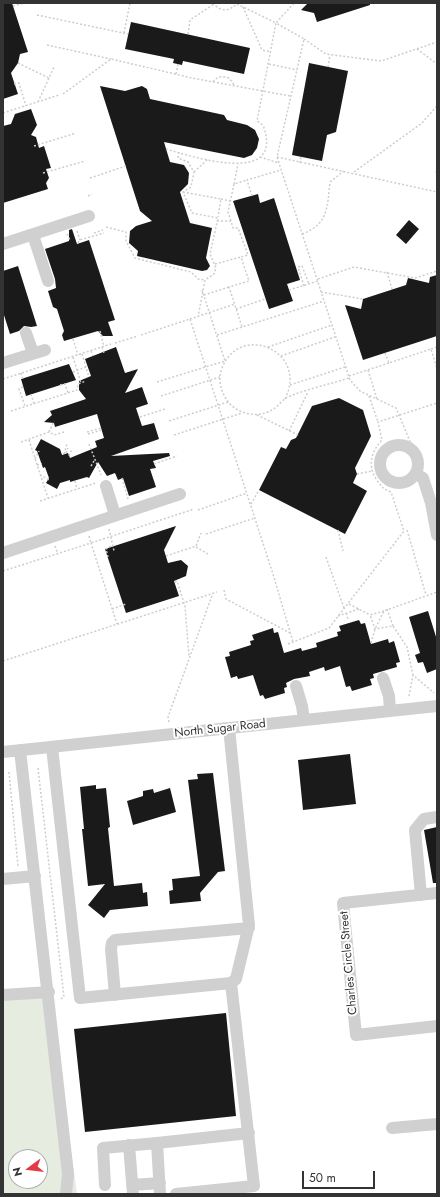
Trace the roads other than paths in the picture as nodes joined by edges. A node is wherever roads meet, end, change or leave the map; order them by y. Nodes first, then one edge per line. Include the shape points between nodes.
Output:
1 (89, 216) dead end
2 (33, 234) junction
3 (3, 244) edge
4 (48, 281) dead end
5 (26, 333) dead end
6 (44, 350) dead end
7 (33, 353) junction
8 (3, 363) edge
9 (416, 474) junction
10 (103, 482) road end
11 (180, 494) dead end
12 (115, 515) junction
13 (437, 529) edge
14 (437, 535) edge
15 (3, 553) edge
16 (383, 678) dead end
17 (296, 686) dead end
18 (437, 706) edge
19 (390, 711) junction
20 (304, 720) junction
21 (229, 728) junction
22 (52, 747) junction
23 (20, 750) junction
24 (3, 752) edge
25 (437, 817) edge
26 (35, 876) junction
27 (3, 879) edge
28 (437, 893) edge
29 (421, 895) junction
30 (249, 928) junction
31 (231, 982) junction
32 (3, 995) edge
33 (115, 995) junction
34 (52, 997) junction
35 (437, 1026) edge
36 (437, 1124) edge
37 (392, 1128) dead end
38 (249, 1133) junction
39 (157, 1143) junction
40 (129, 1145) junction
41 (105, 1185) dead end
42 (160, 1189) edge
43 (133, 1190) edge
44 (66, 1194) edge
45 (176, 1194) edge

1 - 2 street
2 - 3 street
2 - 4 street
5 - 7 street
6 - 7 street
7 - 8 street
9 - 9 street via 418,460 414,452 404,445 397,444 382,453 379,464 383,475 394,483 406,482
9 - 13 street via 423,478
10 - 12 street
11 - 12 street
12 - 15 street
13 - 14 street
16 - 19 street
17 - 20 street
18 - 19 street, North Sugar Road
19 - 20 street, North Sugar Road
20 - 21 street, North Sugar Road
21 - 22 street, North Sugar Road
21 - 30 street
22 - 23 street, North Sugar Road
22 - 33 street via 80,998
23 - 24 street, North Sugar Road
23 - 26 street
25 - 29 street via 424,819 415,830
26 - 27 street
26 - 34 street
28 - 29 street, Charles Circle Street
29 - 35 street, Charles Circle Street via 343,903 356,1035
30 - 31 street via 236,979
30 - 33 street via 115,940 112,943
31 - 33 street
31 - 38 street
32 - 34 street
34 - 44 street via 68,1174
36 - 37 street
38 - 39 street
38 - 45 street via 254,1186
39 - 40 street
39 - 42 street
40 - 41 street via 103,1148
40 - 43 street
42 - 43 street

